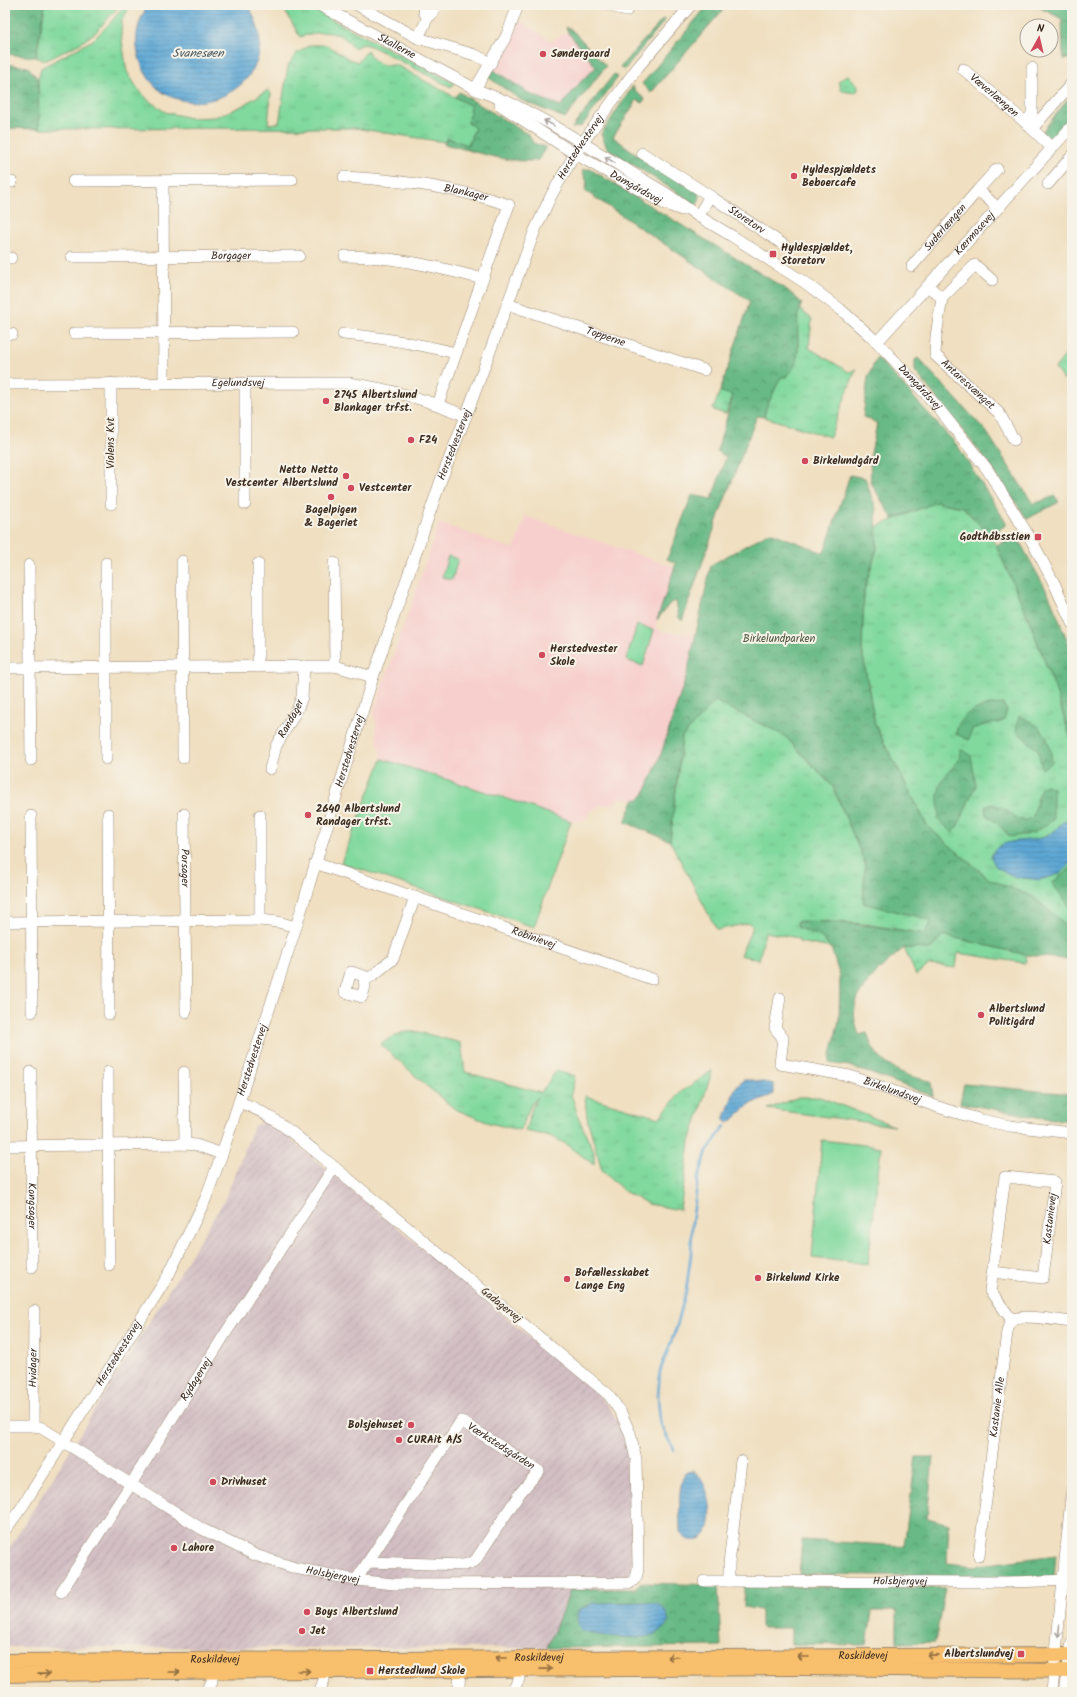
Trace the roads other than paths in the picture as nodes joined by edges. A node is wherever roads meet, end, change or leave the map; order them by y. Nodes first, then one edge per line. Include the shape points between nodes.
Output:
1 (319, 5) edge
2 (427, 5) edge
3 (436, 5) edge
4 (518, 5) edge
5 (610, 5) edge
6 (632, 5) edge
7 (691, 5) edge
8 (360, 6) edge
9 (428, 17) junction
10 (418, 38) junction
11 (491, 63) junction
12 (1032, 68) dead end
13 (963, 70) dead end
14 (1072, 83) edge
15 (475, 88) junction
16 (1028, 125) junction
17 (1072, 126) edge
18 (582, 144) junction
19 (1052, 148) junction
20 (642, 153) dead end
21 (575, 154) junction
22 (1072, 156) edge
23 (997, 169) dead end
24 (344, 177) dead end
25 (292, 180) dead end
26 (73, 181) dead end
27 (163, 181) junction
28 (1048, 184) dead end
29 (978, 190) junction
30 (710, 196) junction
31 (998, 208) junction
32 (698, 216) junction
33 (784, 245) dead end
34 (299, 256) dead end
35 (345, 256) dead end
36 (72, 257) dead end
37 (163, 257) junction
38 (912, 266) dead end
39 (483, 279) junction
40 (992, 280) dead end
41 (928, 286) junction
42 (941, 303) junction
43 (507, 304) junction
44 (164, 332) junction
45 (293, 332) dead end
46 (74, 333) dead end
47 (343, 334) dead end
48 (878, 342) junction
49 (456, 353) junction
50 (704, 370) dead end
51 (111, 383) junction
52 (164, 383) junction
53 (245, 383) junction
54 (5, 384) edge
55 (438, 404) junction
56 (466, 416) junction
57 (1014, 440) dead end
58 (111, 504) dead end
59 (245, 504) dead end
60 (182, 561) dead end
61 (106, 562) dead end
62 (334, 563) dead end
63 (258, 564) dead end
64 (29, 565) dead end
65 (1072, 623) edge
66 (304, 666) junction
67 (335, 666) junction
68 (182, 667) junction
69 (258, 667) junction
70 (5, 668) edge
71 (30, 668) junction
72 (106, 668) junction
73 (373, 677) junction
74 (183, 758) dead end
75 (106, 759) dead end
76 (31, 760) dead end
77 (270, 769) dead end
78 (108, 814) dead end
79 (184, 814) dead end
80 (260, 815) dead end
81 (31, 816) dead end
82 (315, 863) junction
83 (414, 897) junction
84 (260, 920) junction
85 (5, 922) edge
86 (31, 922) junction
87 (108, 922) junction
88 (185, 922) junction
89 (296, 927) junction
90 (364, 980) dead end
91 (652, 980) dead end
92 (780, 998) dead end
93 (32, 1012) dead end
94 (186, 1012) dead end
95 (109, 1014) dead end
96 (31, 1072) dead end
97 (108, 1072) dead end
98 (184, 1072) dead end
99 (239, 1102) junction
100 (1072, 1132) edge
101 (109, 1144) junction
102 (185, 1144) junction
103 (5, 1146) edge
104 (32, 1146) junction
105 (222, 1154) junction
106 (334, 1167) junction
107 (109, 1265) dead end
108 (32, 1268) dead end
109 (992, 1272) junction
110 (34, 1311) dead end
111 (1012, 1320) junction
112 (1072, 1322) edge
113 (5, 1426) edge
114 (33, 1426) junction
115 (63, 1442) junction
116 (741, 1461) dead end
117 (131, 1484) junction
118 (1072, 1490) edge
119 (22, 1506) junction
120 (5, 1530) edge
121 (5, 1538) edge
122 (979, 1556) dead end
123 (368, 1562) junction
124 (356, 1580) junction
125 (634, 1580) joint
126 (1068, 1580) edge
127 (704, 1581) dead end
128 (729, 1581) junction
129 (60, 1592) dead end
130 (5, 1661) edge
131 (37, 1661) junction
132 (1066, 1661) edge
133 (5, 1665) edge
134 (460, 1670) junction
135 (519, 1670) junction
136 (212, 1671) junction
137 (324, 1671) junction
138 (5, 1675) edge
139 (206, 1692) edge
140 (318, 1692) edge
141 (456, 1692) edge
142 (512, 1692) edge
143 (1052, 1692) edge
144 (1064, 1692) edge

1 - 15 street, Skallerne
2 - 9 street via 424,12
3 - 9 street
4 - 11 street via 507,35
5 - 6 street via 626,11
7 - 18 street, Herstedvestervej via 638,67
8 - 10 street
9 - 10 street
10 - 11 street via 475,55
11 - 15 street
12 - 16 street, Væverlængen via 1032,115
13 - 16 street, Væverlængen
14 - 16 street
18 -> 15 street, Skallerne via 515,105
15 - 21 street, Skallerne
16 - 19 street, Væverlængen
17 - 19 street, Kærmosevej
18 - 21 street, Herstedvestervej
32 -> 18 street, Damgårdsvej via 667,194
19 - 31 street, Kærmosevej
20 - 30 street, Storetorv
21 - 32 street, Damgårdsvej via 663,203
21 - 43 street, Herstedvestervej via 535,230
22 - 28 street
23 - 29 street, Suderlængen
24 - 39 street, Blankager via 390,179 430,185 509,205
25 - 27 street
26 - 27 street
27 - 37 street
29 - 31 street
29 - 38 street, Suderlængen
30 - 32 street
30 - 33 street, Storetorv
31 - 41 street, Kærmosevej
32 - 48 street, Damgårdsvej via 804,282
34 - 37 street, Borgager
35 - 39 street via 373,257 419,264
36 - 37 street, Borgager
37 - 44 street
39 - 49 street, Blankager
40 - 42 street via 975,265
41 - 42 street
41 - 48 street, Kærmosevej
42 - 57 street, Antaresvænget via 935,355 999,413
43 - 50 street, Topperne
43 - 56 street, Herstedvestervej
44 - 45 street
44 - 46 street
44 - 52 street
47 - 49 street via 373,336
48 - 65 street, Damgårdsvej via 935,404 987,469 1033,543
49 - 55 street, Blankager
51 - 52 street, Egelundsvej
51 - 54 street, Egelundsvej
51 - 58 street, Violens Kvt
52 - 53 street, Egelundsvej
53 - 55 street, Egelundsvej via 348,383 399,392
53 - 59 street
55 - 56 street, Egelundsvej
56 - 73 street, Herstedvestervej via 441,480
60 - 68 street
61 - 72 street
62 - 67 street
63 - 69 street
64 - 71 street
66 - 67 street
66 - 69 street
66 - 77 street, Randager via 300,704 276,746
67 - 73 street
68 - 69 street
68 - 72 street
68 - 74 street
70 - 71 street
71 - 72 street
71 - 76 street
72 - 75 street
73 - 82 street, Herstedvestervej
78 - 87 street
79 - 88 street, Porsager
80 - 84 street
81 - 86 street
82 - 83 street, Robinievej
82 - 89 street, Herstedvestervej
83 - 90 street via 393,959
83 - 91 street, Robinievej
84 - 88 street
84 - 89 street
85 - 86 street
86 - 87 street
86 - 93 street
87 - 88 street
87 - 95 street
88 - 94 street, Porsager
89 - 99 street, Herstedvestervej
92 - 100 street, Birkelundsvej via 775,1028 784,1038 780,1064 850,1076 982,1120 1010,1126
96 - 104 street, Kongsager
97 - 101 street
98 - 102 street
99 - 105 street, Herstedvestervej
99 - 106 street, Gadagervej via 261,1110 276,1120
101 - 102 street
101 - 104 street
101 - 107 street
102 - 105 street
103 - 104 street
104 - 108 street, Kongsager
105 - 115 street, Herstedvestervej via 205,1200 168,1276
106 - 117 street, Rydagervej
106 - 125 street, Gadagervej via 608,1395 621,1413 630,1433 636,1459 638,1574
109 - 109 street, Kastanievej via 1005,1177 1055,1182 1043,1278
109 - 111 street, Kastanievej via 990,1291
110 - 114 street, Hvidager
111 - 112 street via 1025,1317
111 - 122 street, Kastanie Alle via 1007,1332
113 - 114 street
114 - 115 street via 40,1427
115 - 117 street, Holsbjergvej
115 - 119 street, Herstedvestervej
116 - 128 street
117 - 124 street, Holsbjergvej via 202,1529 255,1555 295,1568
117 - 129 street, Rydagervej
118 - 126 street
119 - 120 street, Herstedvestervej
119 - 121 street, Herstedvestervej
123 - 123 street, Værkstedsgården via 461,1421 539,1471 520,1493 475,1561 464,1565
123 - 124 street, Værkstedsgården
124 - 125 street, Holsbjergvej via 420,1584 630,1584
126 - 128 street, Holsbjergvej
126 -> 132 street
127 - 128 street, Holsbjergvej
130 - 131 main road, Roskildevej
132 -> 131 main road, Roskildevej
131 - 133 main road
135 -> 132 main road, Roskildevej via 963,1669 987,1663
132 - 143 street
132 - 144 street
134 - 135 main road, Roskildevej
134 - 137 main road, Roskildevej
134 - 141 street via 459,1687
135 - 142 street via 519,1679
136 -> 137 main road, Roskildevej
138 -> 136 main road, Roskildevej
136 - 139 street via 212,1681
137 - 140 street via 324,1680

